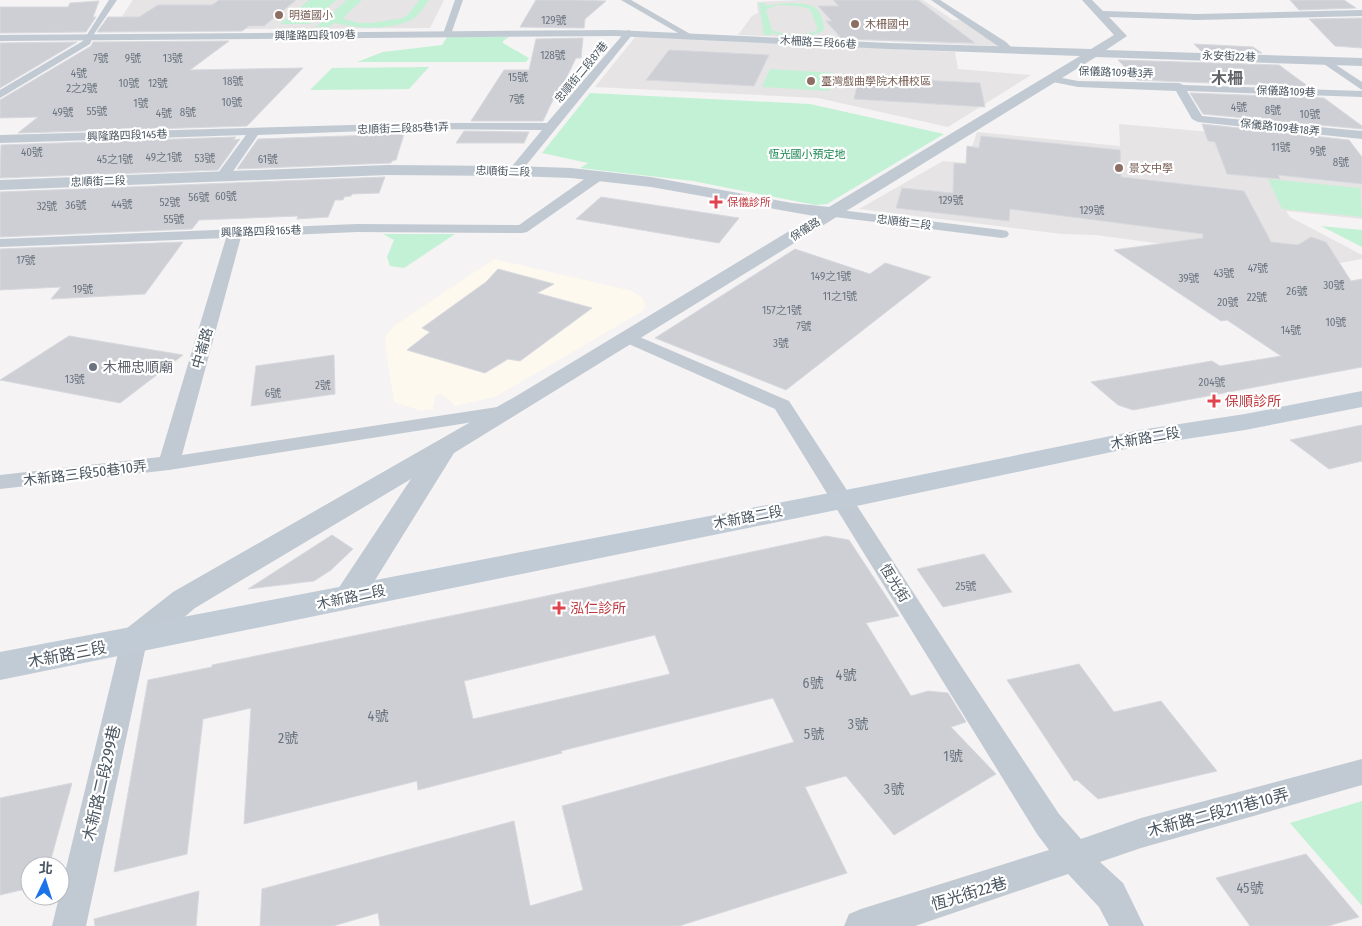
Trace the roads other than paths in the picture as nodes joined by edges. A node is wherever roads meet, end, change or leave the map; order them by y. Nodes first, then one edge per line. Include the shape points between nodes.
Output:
1 (113, 0) edge
2 (459, 0) edge
3 (625, 0) edge
4 (935, 0) edge
5 (1087, 0) edge
6 (1362, 13) edge
7 (1100, 14) junction
8 (629, 33) junction
9 (447, 34) junction
10 (688, 35) junction
11 (89, 37) junction
12 (0, 38) edge
13 (1008, 49) junction
14 (1096, 52) junction
15 (1324, 60) junction
16 (1362, 62) edge
17 (1052, 79) junction
18 (1179, 86) junction
19 (1362, 87) edge
20 (1362, 94) edge
21 (1, 95) edge
22 (551, 126) junction
23 (255, 131) junction
24 (1362, 135) edge
25 (0, 139) edge
26 (514, 170) junction
27 (598, 176) junction
28 (222, 177) junction
29 (0, 185) edge
30 (832, 213) junction
31 (235, 232) junction
32 (1002, 234) dead end
33 (0, 242) edge
34 (628, 337) junction
35 (1362, 399) edge
36 (504, 412) junction
37 (446, 445) junction
38 (169, 463) junction
39 (0, 482) edge
40 (842, 498) junction
41 (348, 598) junction
42 (134, 641) junction
43 (0, 666) edge
44 (1362, 772) edge
45 (1075, 856) junction
46 (69, 926) edge
47 (861, 926) edge
48 (1127, 926) edge

1 - 11 street
2 - 9 street
3 - 10 street
4 - 13 street
5 - 7 street, 保儀路
6 - 7 street
7 - 14 street, 保儀路 via 1121,36
8 - 9 street, 興隆路四段109巷
8 - 10 street, 木柵路三段66巷
8 - 22 street, 忠順街二段87巷
9 - 11 street, 興隆路四段109巷
10 - 13 street, 木柵路三段66巷
11 - 12 street, 興隆路四段109巷
11 - 21 street via 87,42
13 - 14 street, 永安街22巷
14 - 15 street, 永安街22巷
14 - 17 street, 保儀路
15 - 16 street, 永安街22巷
15 - 19 street
17 - 18 street, 保儀路109巷3弄 via 1078,84
17 - 30 street, 保儀路
18 - 20 street, 保儀路109巷
18 - 24 street, 保儀路109巷18弄 via 1198,118
22 - 23 street, 忠順街二段85巷1弄
22 - 26 street, 忠順街二段87巷
23 - 25 street, 興隆路四段145巷
23 - 28 street
26 - 27 street, 忠順街二段
26 - 28 street, 忠順街二段 via 387,170
27 - 30 street, 忠順街二段 via 688,187
27 - 31 street, 興隆路四段165巷 via 522,229 357,228
28 - 29 street, 忠順街二段
30 - 32 street, 忠順街二段
30 - 34 street, 保儀路
31 - 33 street, 興隆路四段165巷
31 - 38 street, 中崙路
34 - 36 street, 保儀路
34 - 40 street, 恆光街 via 782,405
35 - 40 main road, 木新路二段 via 1140,438
36 - 37 street, 保儀路
36 - 38 street, 木新路三段50巷10弄
37 - 41 street
37 - 42 street, 保儀路 via 184,600
38 - 39 street, 木新路三段50巷10弄
40 - 41 main road, 木新路二段
40 - 45 street, 恆光街 via 1048,824
41 - 42 main road, 木新路二段
42 - 43 main road, 木新路三段
42 - 46 street, 木新路二段299巷
44 - 45 street, 木新路二段211巷10弄 via 1140,833
45 - 47 street, 恆光街22巷
45 - 48 street, 恆光街 via 1111,895

